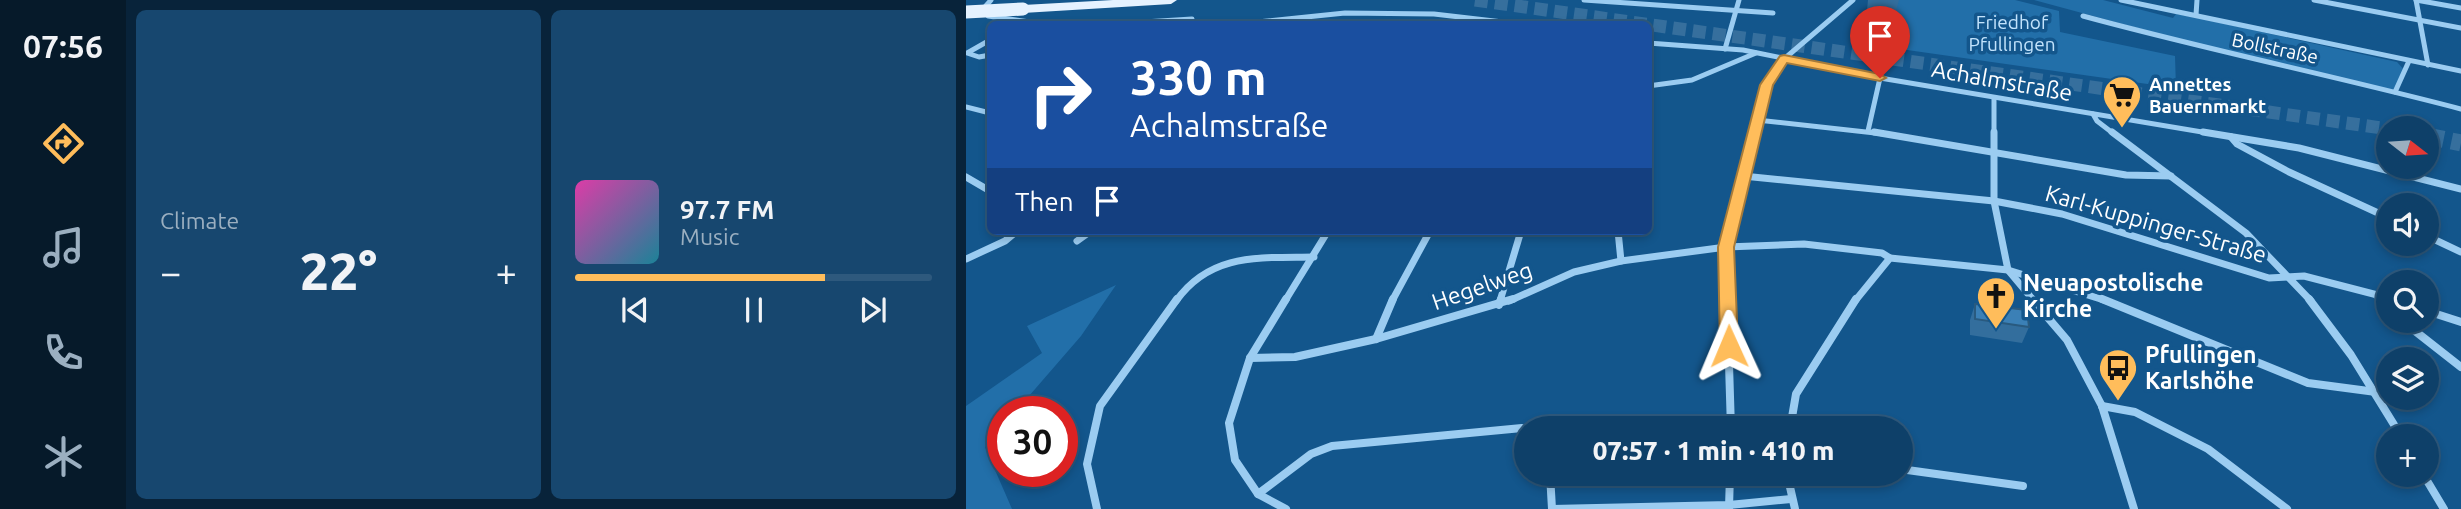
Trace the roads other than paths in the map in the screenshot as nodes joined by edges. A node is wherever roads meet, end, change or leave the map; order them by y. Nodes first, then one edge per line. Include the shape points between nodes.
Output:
1 (991, 0) edge
2 (1171, 0) edge
3 (1739, 0) edge
4 (1853, 0) edge
5 (2121, 0) edge
6 (2197, 0) edge
7 (2314, 0) edge
8 (2416, 0) edge
9 (1585, 1) edge
10 (1661, 3) edge
11 (2461, 9) edge
12 (1734, 10) junction
13 (966, 12) edge
14 (1773, 13) dead end
15 (2196, 15) junction
16 (2083, 16) dead end
17 (1192, 19) dead end
18 (2418, 20) junction
19 (1023, 21) edge
20 (1160, 21) edge
21 (1276, 21) edge
22 (1494, 21) edge
23 (2461, 28) edge
24 (987, 42) edge
25 (1652, 43) edge
26 (1726, 49) junction
27 (1756, 52) junction
28 (987, 56) edge
29 (1784, 59) junction
30 (2409, 61) junction
31 (2428, 65) junction
32 (2461, 71) edge
33 (1880, 78) junction
34 (1652, 85) edge
35 (2396, 92) junction
36 (1994, 97) junction
37 (966, 107) edge
38 (2461, 109) edge
39 (987, 112) edge
40 (2093, 114) junction
41 (1757, 120) junction
42 (1868, 131) junction
43 (2230, 136) junction
44 (1993, 150) junction
45 (1743, 176) junction
46 (2171, 176) junction
47 (966, 177) edge
48 (987, 189) edge
49 (2461, 189) edge
50 (1994, 201) junction
51 (2376, 212) edge
52 (1012, 235) edge
53 (1085, 235) edge
54 (1326, 235) edge
55 (1428, 235) edge
56 (1520, 235) edge
57 (1619, 235) edge
58 (1077, 241) dead end
59 (2439, 242) edge
60 (1726, 247) junction
61 (2461, 252) edge
62 (1314, 257) junction
63 (1890, 258) junction
64 (966, 259) edge
65 (1622, 261) junction
66 (2008, 270) junction
67 (2289, 276) junction
68 (2376, 295) edge
69 (1499, 305) junction
70 (2439, 315) edge
71 (2461, 322) edge
72 (2418, 333) edge
73 (1376, 339) junction
74 (1250, 358) junction
75 (2461, 367) edge
76 (2376, 392) joint
77 (2102, 406) junction
78 (1731, 416) edge
79 (1792, 416) edge
80 (1514, 429) edge
81 (1913, 472) edge
82 (1551, 486) edge
83 (1730, 486) edge
84 (1789, 486) edge
85 (2023, 486) dead end
86 (2431, 487) edge
87 (1258, 494) junction
88 (1793, 504) edge
89 (1729, 507) edge
90 (1097, 509) edge
91 (1286, 509) edge
92 (1552, 509) edge
93 (2134, 509) edge
94 (2287, 509) edge
95 (2444, 509) edge

1 - 19 street via 984,8 988,16
2 - 13 main road, bridge
3 - 12 street
4 - 29 street
5 - 15 street
6 - 15 street
7 - 18 street
8 - 11 street
8 - 18 street
9 - 10 street
10 - 12 street
12 - 14 street
12 - 26 street
15 - 30 street
16 - 35 street, Bollstraße via 2239,58
17 - 20 street
18 - 23 street
18 - 31 street
21 - 22 street via 1345,13 1434,14
24 - 28 street via 967,53
25 - 26 street, Achalmstraße
26 - 27 street, Achalmstraße
27 - 29 street, Achalmstraße
27 - 34 street via 1692,80
29 - 33 street, Achalmstraße
29 - 41 street via 1766,85
30 - 31 street
30 - 35 street
31 - 32 street
33 - 36 street, Achalmstraße
33 - 42 street
35 - 38 street, Bollstraße
36 - 40 street, Achalmstraße
36 - 44 street
37 - 39 street
40 - 43 street, Achalmstraße
40 - 46 street
41 - 42 street
41 - 45 street
42 - 44 street
43 - 49 street, Achalmstraße via 2300,148
43 - 51 street via 2289,172
44 - 46 street via 2126,175
44 - 50 street
45 - 50 street, Karl-Kuppinger-Straße
45 - 60 street
46 - 67 street via 2247,234
47 - 48 street
50 - 66 street
50 - 67 street, Karl-Kuppinger-Straße via 2062,214 2269,278
52 - 64 street
53 - 58 street
54 - 62 street
55 - 73 street
56 - 69 street
57 - 65 street
59 - 61 street
60 - 63 street, Hegelweg via 1804,244 1882,253
60 - 65 street, Hegelweg
60 - 78 street
62 - 74 street
62 - 90 street via 1243,259 1207,270 1180,295 1100,406 1087,464
63 - 66 street, Hegelweg
63 - 79 street via 1862,290 1796,394
65 - 69 street, Hegelweg via 1574,272
66 - 76 street, Hegelweg via 2098,297 2308,383
66 - 77 street via 2067,340
67 - 68 street, Karl-Kuppinger-Straße
67 - 76 street
69 - 73 street, Hegelweg
70 - 71 street
72 - 75 street
73 - 74 street, Hegelweg via 1295,356
74 - 87 street via 1229,423 1235,460
77 - 93 street
77 - 94 street via 2135,412 2208,449
80 - 87 street via 1332,446 1311,454
81 - 85 street
82 - 92 street
83 - 89 street
84 - 88 street
86 - 95 street
87 - 91 street
88 - 89 street
89 - 92 street

